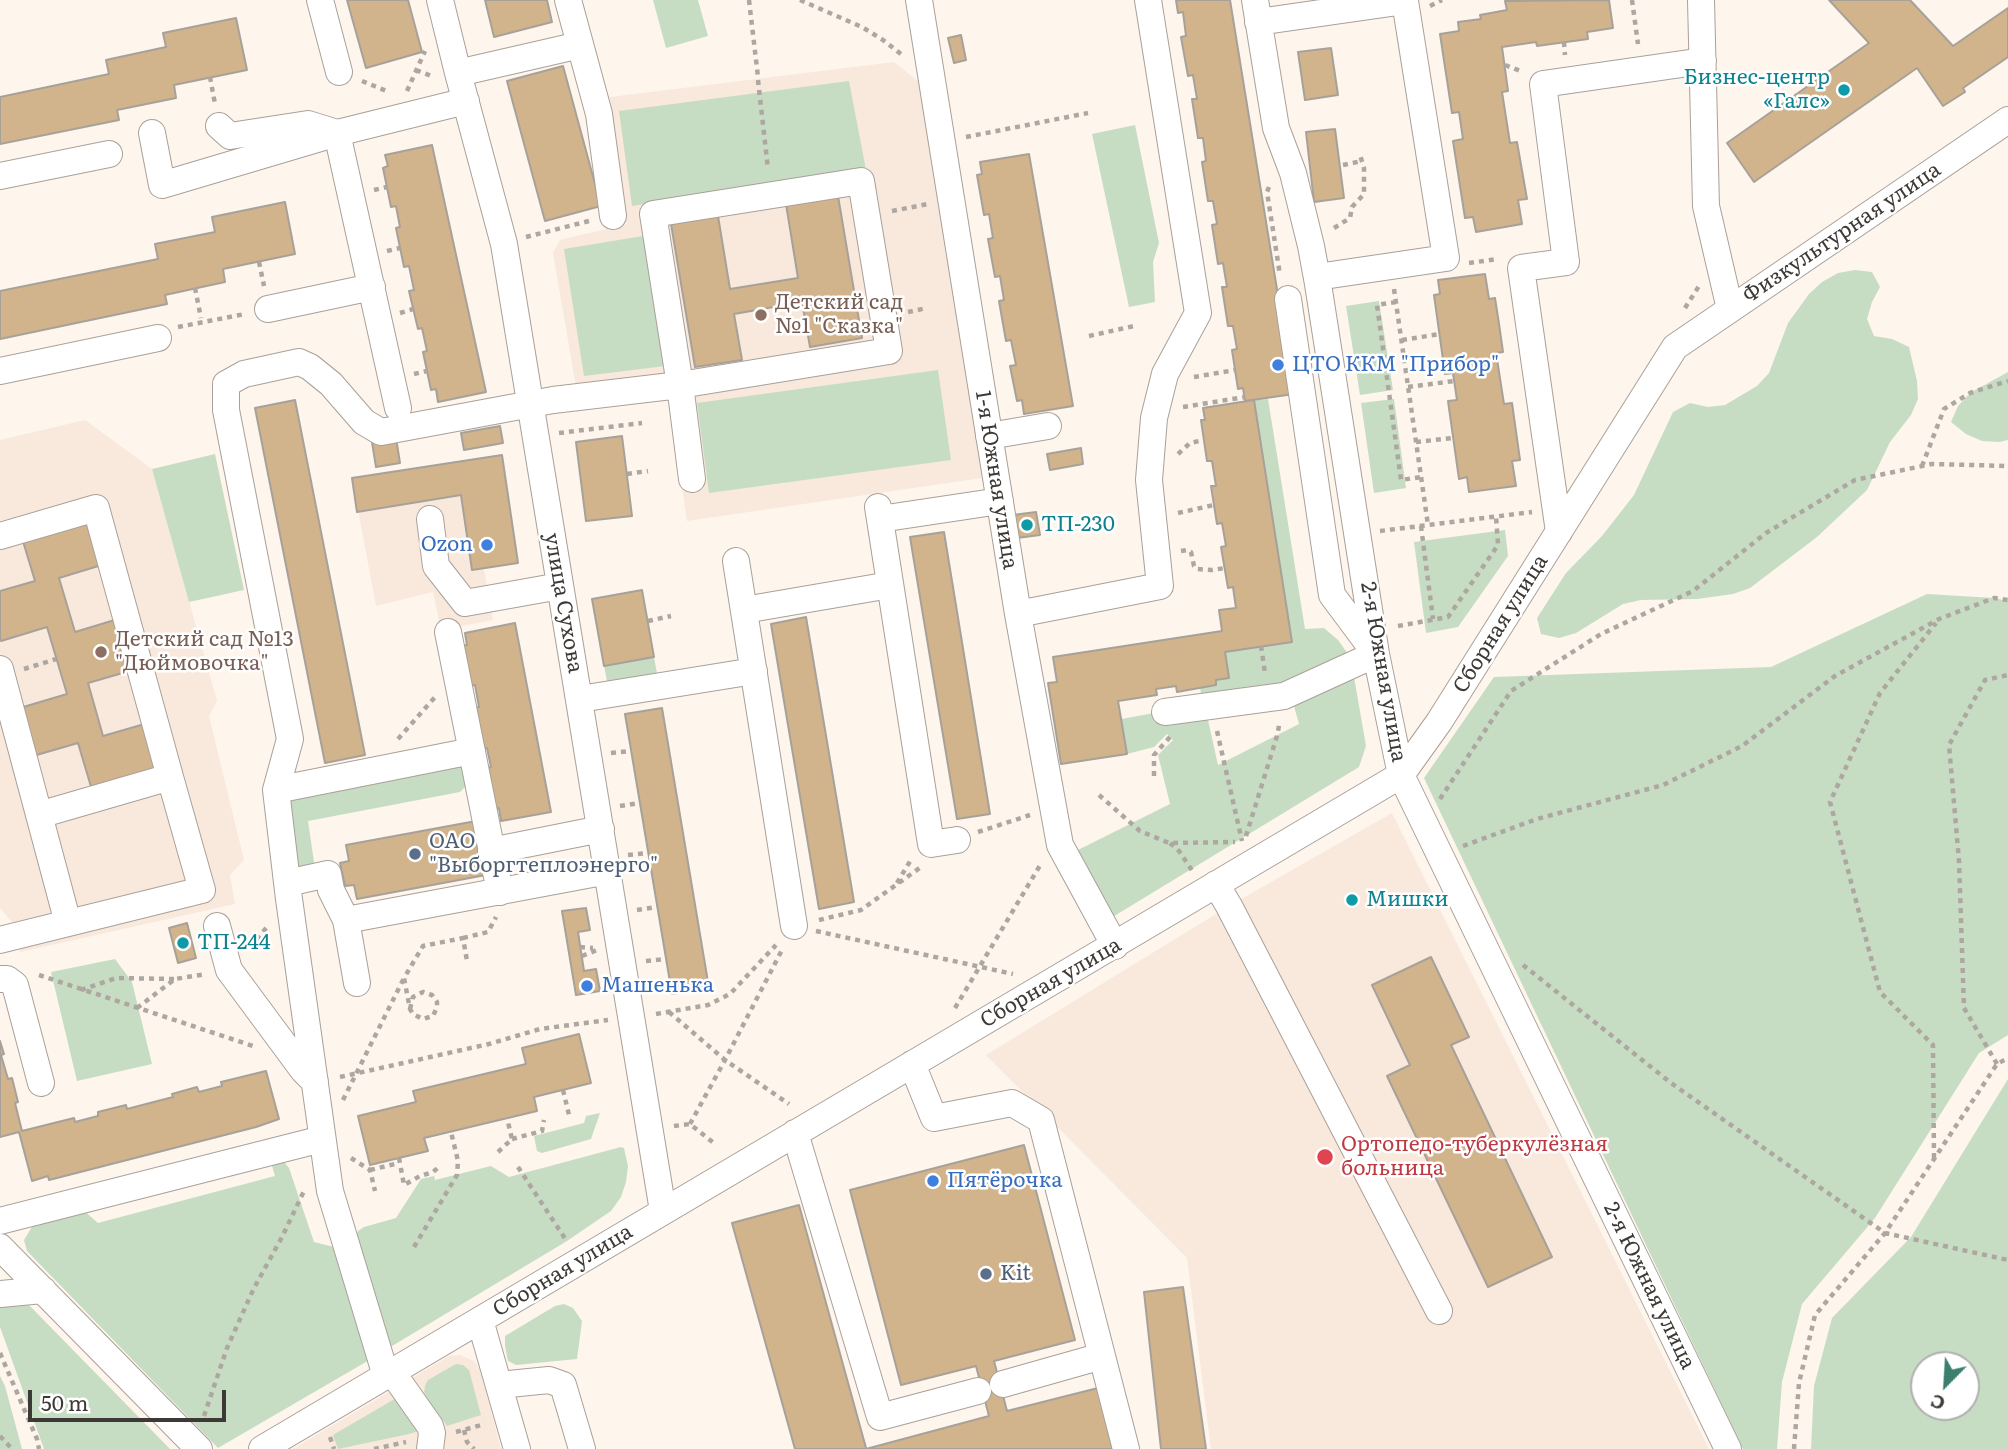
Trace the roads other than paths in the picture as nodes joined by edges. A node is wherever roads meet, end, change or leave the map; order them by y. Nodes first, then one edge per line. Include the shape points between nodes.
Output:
1 (320, 0) edge
2 (440, 0) edge
3 (568, 0) edge
4 (919, 0) edge
5 (1148, 0) edge
6 (1701, 0) edge
7 (1256, 11) edge
8 (580, 45) junction
9 (1703, 61) junction
10 (340, 72) road end
11 (448, 76) junction
12 (466, 101) junction
13 (2008, 120) edge
14 (219, 125) dead end
15 (152, 133) dead end
16 (337, 133) junction
17 (109, 154) dead end
18 (0, 176) edge
19 (613, 216) road end
20 (1317, 277) junction
21 (372, 287) junction
22 (1288, 299) road end
23 (268, 309) dead end
24 (1730, 309) junction
25 (158, 338) dead end
26 (1675, 346) joint
27 (0, 371) edge
28 (680, 385) junction
29 (531, 404) junction
30 (398, 408) dead end
31 (1048, 426) dead end
32 (989, 436) junction
33 (692, 478) dead end
34 (1000, 501) junction
35 (430, 519) dead end
36 (1559, 532) junction
37 (0, 536) edge
38 (736, 561) dead end
39 (890, 585) junction
40 (560, 586) junction
41 (744, 610) junction
42 (1018, 614) junction
43 (448, 632) dead end
44 (1376, 654) junction
45 (0, 669) edge
46 (754, 671) junction
47 (580, 699) junction
48 (1168, 724) road end
49 (472, 751) junction
50 (1401, 775) junction
51 (170, 777) junction
52 (276, 790) junction
53 (39, 815) junction
54 (601, 829) junction
55 (957, 840) road end
56 (491, 851) junction
57 (617, 863) junction
58 (1205, 879) junction
59 (287, 883) junction
60 (500, 892) junction
61 (346, 920) junction
62 (68, 923) junction
63 (217, 926) dead end
64 (794, 926) road end
65 (0, 940) edge
66 (1115, 946) junction
67 (0, 979) edge
68 (357, 983) dead end
69 (912, 1065) junction
70 (315, 1082) junction
71 (41, 1083) dead end
72 (796, 1133) junction
73 (322, 1139) junction
74 (663, 1212) junction
75 (0, 1221) edge
76 (0, 1247) edge
77 (43, 1290) junction
78 (0, 1294) edge
79 (1439, 1311) dead end
80 (480, 1320) junction
81 (1102, 1356) junction
82 (389, 1374) junction
83 (499, 1385) junction
84 (421, 1445) edge
85 (197, 1446) edge
86 (262, 1449) edge
87 (517, 1449) edge
88 (582, 1449) edge
89 (1126, 1449) edge
90 (1728, 1449) edge

1 - 10 street
2 - 11 street, улица Сухова
3 - 8 street
4 - 32 street, 1-я Южная улица
5 - 42 street via 1198,313 1165,374 1154,418 1149,480 1160,586
6 - 9 street
7 - 20 street, 2-я Южная улица via 1276,128 1293,173
7 - 20 street via 1405,1 1446,258
8 - 11 street
8 - 19 street via 599,114
9 - 24 street via 1706,206
9 - 36 street via 1543,84 1566,262 1521,268
11 - 12 street, улица Сухова
12 - 16 street
12 - 29 street, улица Сухова via 504,244
13 - 24 street, Физкультурная улица
14 - 16 street via 230,136 308,124
15 - 16 street via 162,186
16 - 21 street
17 - 18 street
20 - 44 street, 2-я Южная улица
21 - 23 street
21 - 30 street
22 - 44 street via 1332,595
24 - 26 street, Физкультурная улица
25 - 27 street
26 - 36 street, Сборная улица
28 - 28 street via 653,214 862,181 862,264 889,351
28 - 29 street
28 - 33 street
29 - 40 street, улица Сухова
29 - 52 street via 381,432 364,422 331,384 299,362 244,374 226,384 226,411 290,739
31 - 32 street
32 - 34 street, 1-я Южная улица
34 - 39 street via 879,513
34 - 42 street, 1-я Южная улица
35 - 40 street via 436,566 465,603
36 - 50 street, Сборная улица
37 - 51 street via 96,508
38 - 41 street
39 - 41 street
39 - 55 street via 931,844
40 - 47 street, улица Сухова
41 - 46 street
42 - 66 street, 1-я Южная улица via 1060,845
43 - 49 street
44 - 48 street via 1284,695 1211,706
44 - 50 street, 2-я Южная улица
45 - 53 street
46 - 47 street
46 - 64 street
47 - 54 street, улица Сухова
49 - 52 street
49 - 56 street
50 - 58 street, Сборная улица
50 - 90 street, 2-я Южная улица
51 - 53 street
51 - 62 street via 202,890
52 - 59 street
53 - 62 street
54 - 56 street
54 - 57 street, улица Сухова
56 - 60 street
57 - 60 street
57 - 74 street, улица Сухова
58 - 66 street, Сборная улица
58 - 79 street via 1236,918
59 - 61 street via 328,874
59 - 70 street
60 - 61 street
61 - 68 street
62 - 65 street
63 - 70 street via 229,970
66 - 69 street, Сборная улица
67 - 71 street via 15,985
69 - 72 street, Сборная улица
69 - 81 street via 934,1118 1012,1104 1041,1120
70 - 73 street
72 - 74 street, Сборная улица
72 - 81 street via 880,1418
73 - 75 street
73 - 82 street via 332,1202
74 - 80 street, Сборная улица
76 - 77 street
77 - 78 street
77 - 85 street
80 - 82 street, Сборная улица
80 - 83 street
81 - 89 street
82 - 84 street via 430,1426 432,1433
82 - 86 street, Сборная улица
83 - 87 street
83 - 88 street via 549,1380 563,1385

